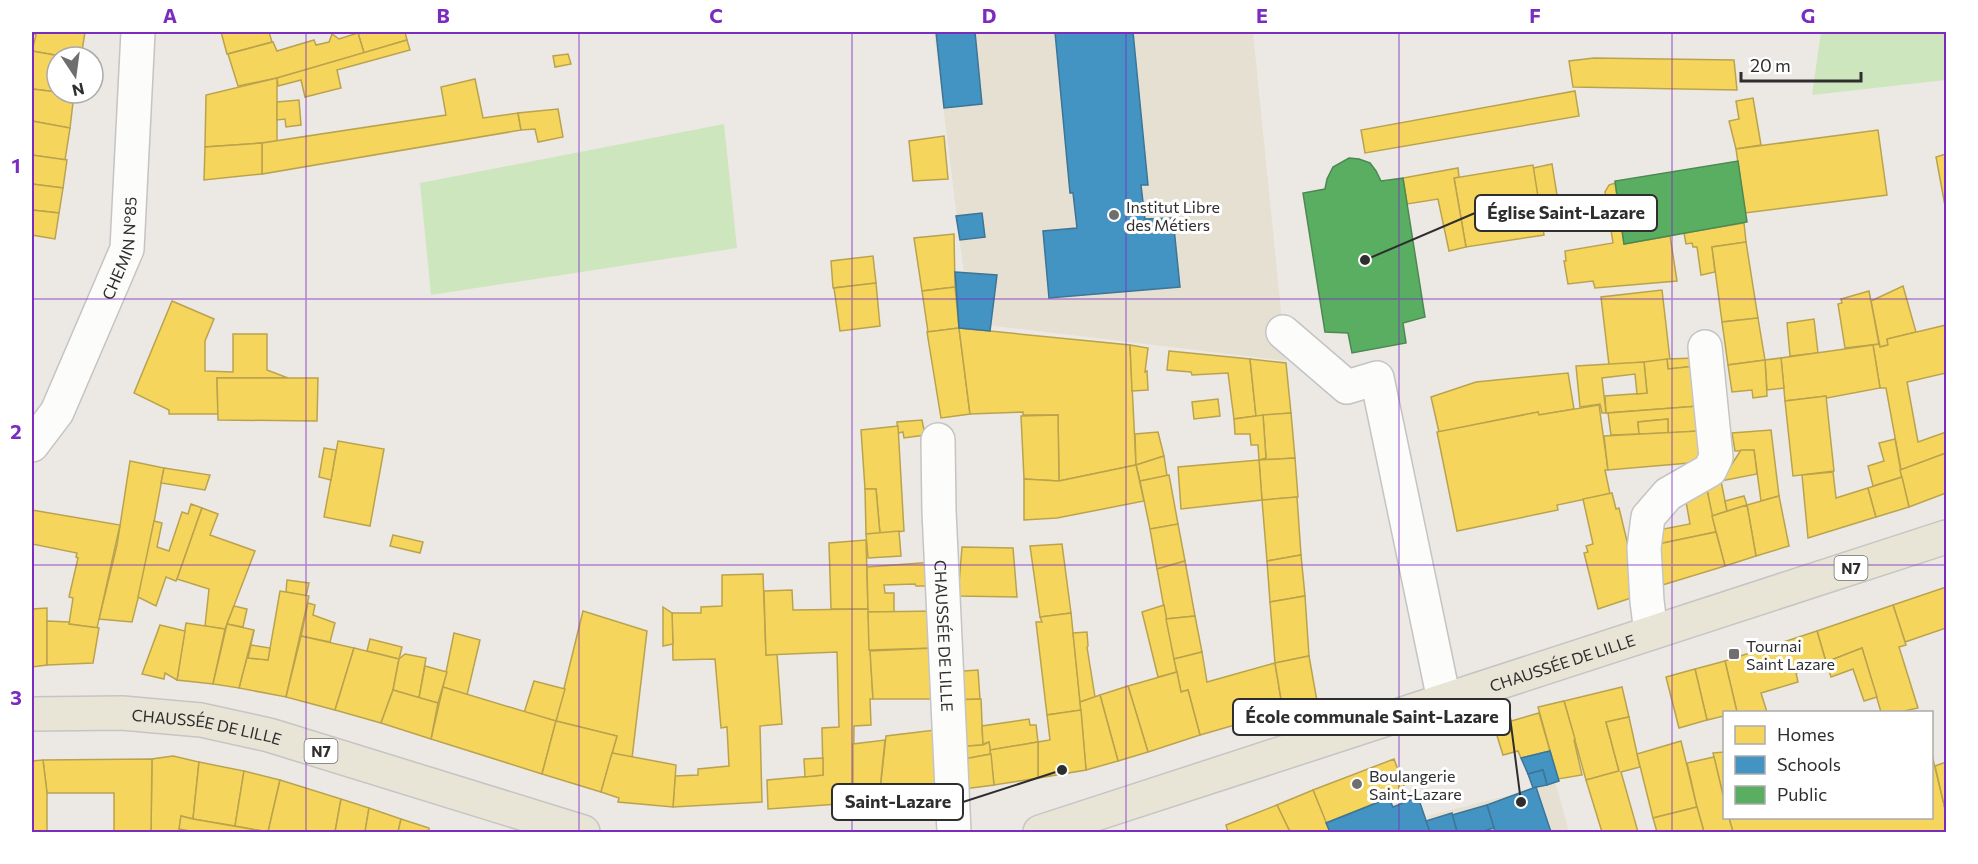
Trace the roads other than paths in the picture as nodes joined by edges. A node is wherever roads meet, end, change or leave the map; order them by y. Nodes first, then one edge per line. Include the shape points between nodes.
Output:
1 (138, 32) edge
2 (1283, 332) dead end
3 (1706, 347) dead end
4 (938, 440) dead end
5 (32, 445) edge
6 (1947, 537) edge
7 (1651, 633) junction
8 (1444, 700) junction
9 (32, 714) edge
10 (583, 832) edge
11 (954, 832) edge
12 (1040, 832) edge

1 - 5 street, CHEMIN N°85 via 127,249 57,412
2 - 8 street via 1347,387 1377,378
3 - 7 street via 1716,457 1710,470 1668,494 1648,517 1644,548
4 - 11 street, CHAUSSÉE DE LILLE
6 - 7 main road, CHAUSSÉE DE LILLE / N7
7 - 8 main road, CHAUSSÉE DE LILLE / N7
8 - 12 main road, CHAUSSÉE DE LILLE / N7
9 - 10 main road, CHAUSSÉE DE LILLE / N7 via 123,713 201,720 269,735

